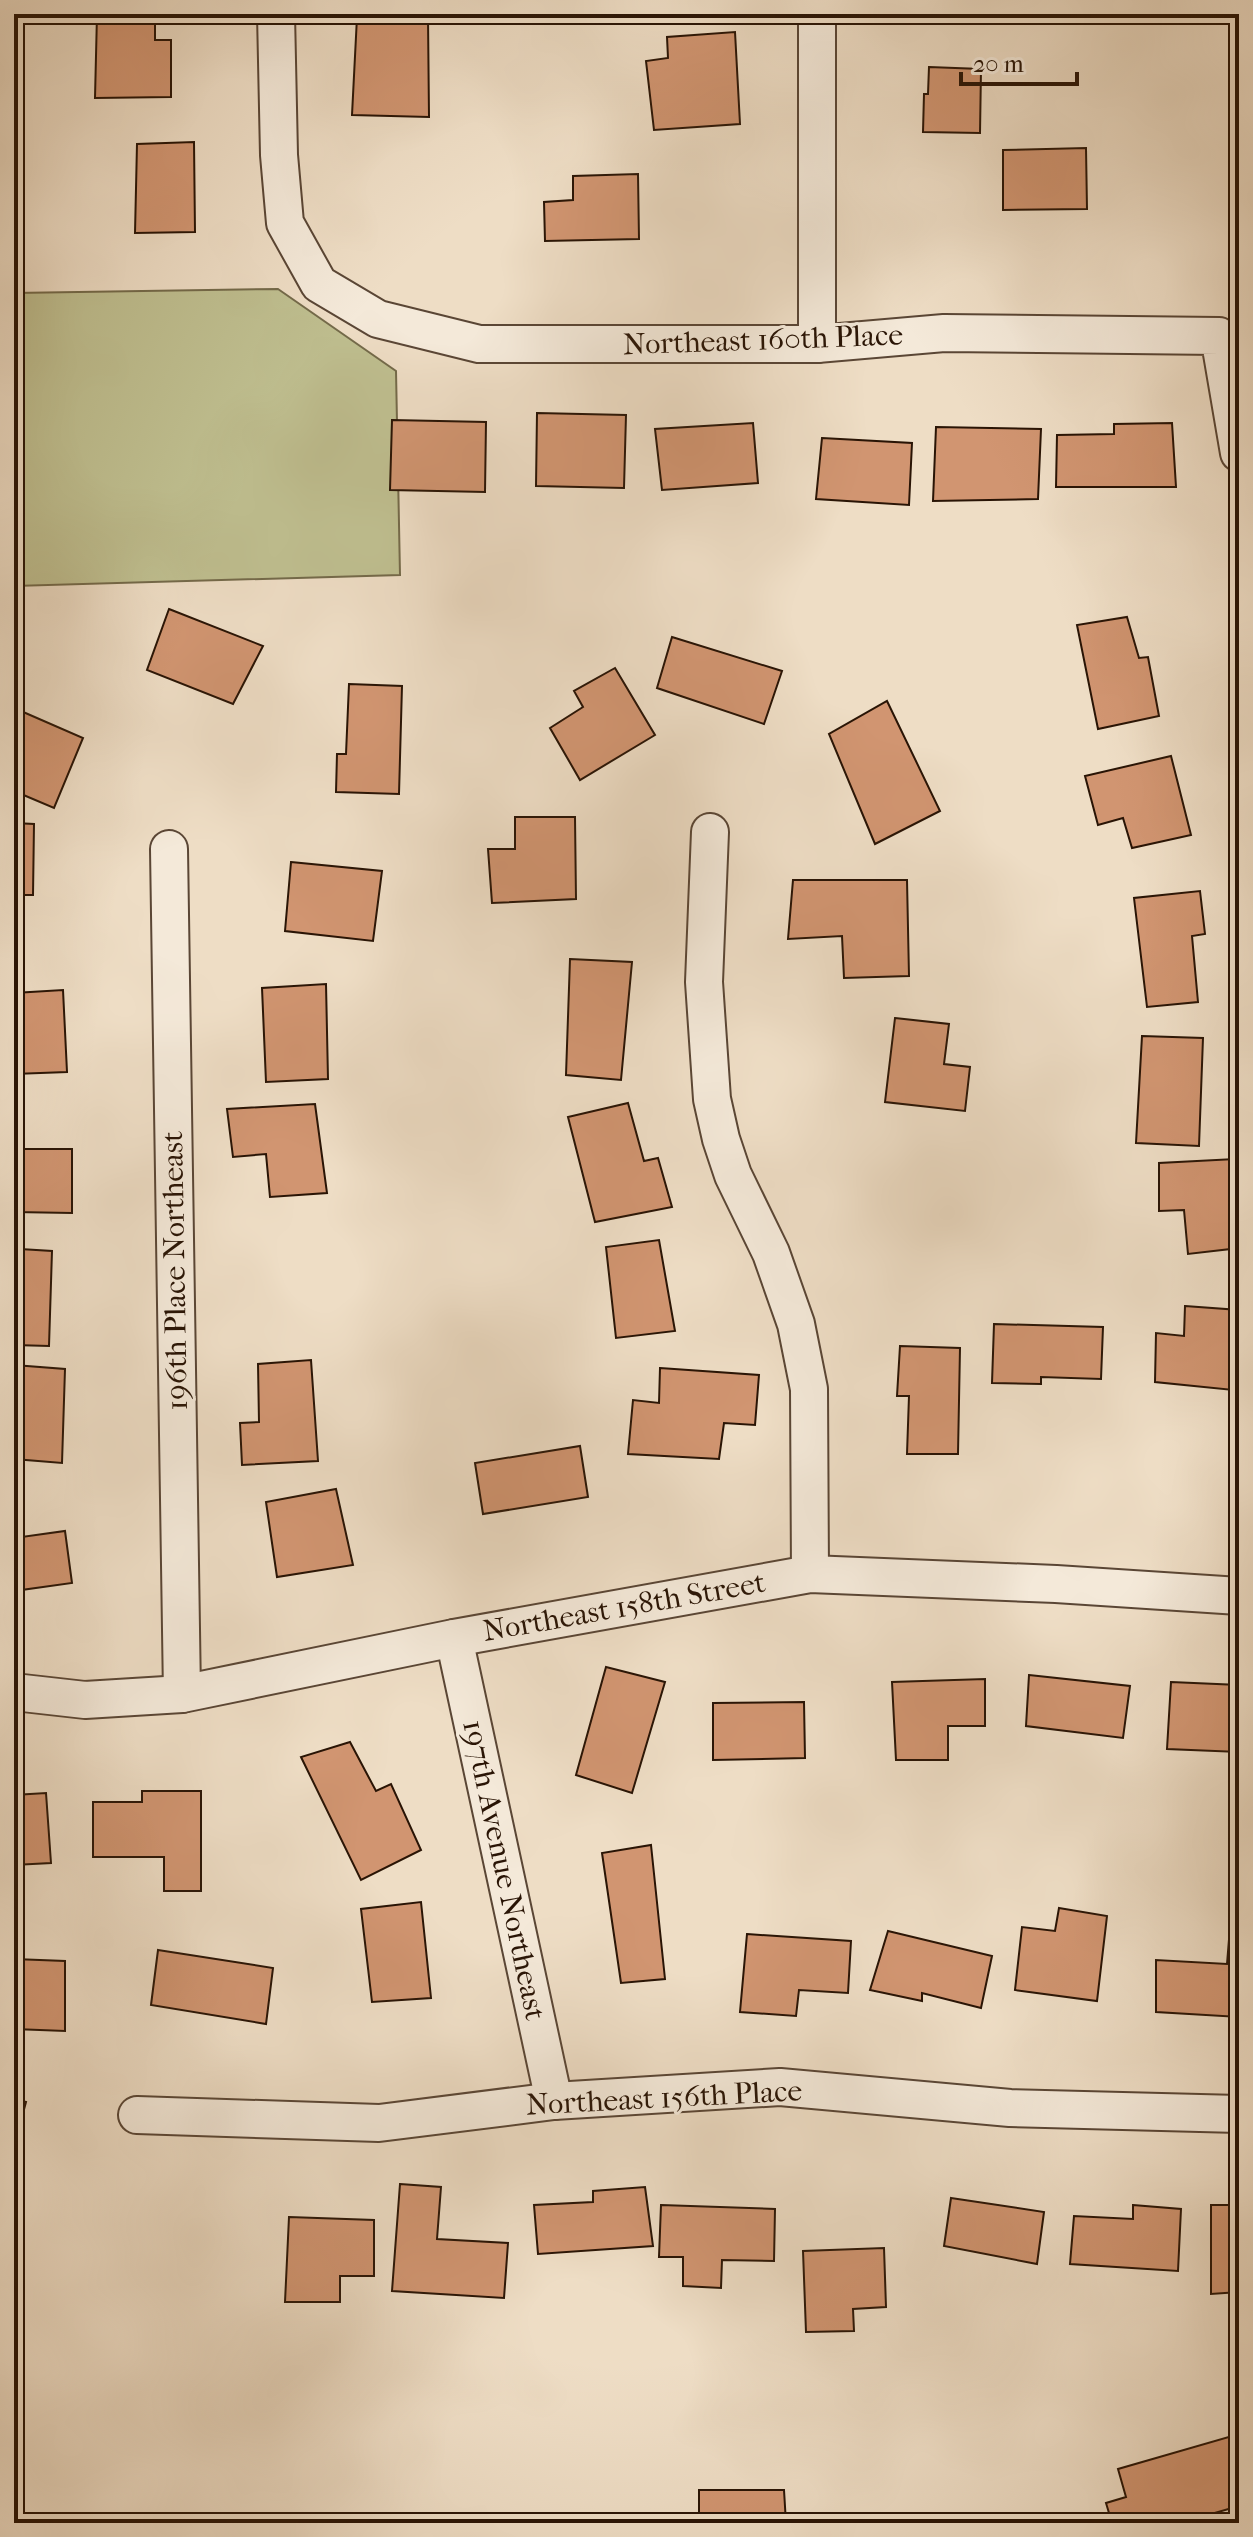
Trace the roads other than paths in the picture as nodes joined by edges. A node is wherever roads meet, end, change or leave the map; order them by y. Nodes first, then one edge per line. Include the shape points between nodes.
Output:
1 (276, 14) edge
2 (817, 14) edge
3 (817, 344) junction
4 (1239, 453) edge
5 (710, 832) dead end
6 (169, 849) dead end
7 (810, 1574) junction
8 (1239, 1596) edge
9 (454, 1638) junction
10 (14, 1692) edge
11 (182, 1694) junction
12 (554, 2101) junction
13 (1239, 2114) edge
14 (137, 2115) dead end

1 - 3 street, Northeast 160th Place via 285,223 319,284 378,319 479,344
2 - 3 street
3 - 4 street, Northeast 160th Place via 944,333 1219,336
5 - 7 street via 704,982 712,1099 733,1175 771,1253 796,1324 809,1389
6 - 11 street, 196th Place Northeast
7 - 8 street, Northeast 158th Street
7 - 9 street, Northeast 158th Street
9 - 11 street, Northeast 158th Street
9 - 12 street, 197th Avenue Northeast
10 - 11 street, Northeast 158th Street via 85,1700
12 - 13 street, Northeast 156th Place via 780,2087 1010,2108
12 - 14 street, Northeast 156th Place via 379,2123

